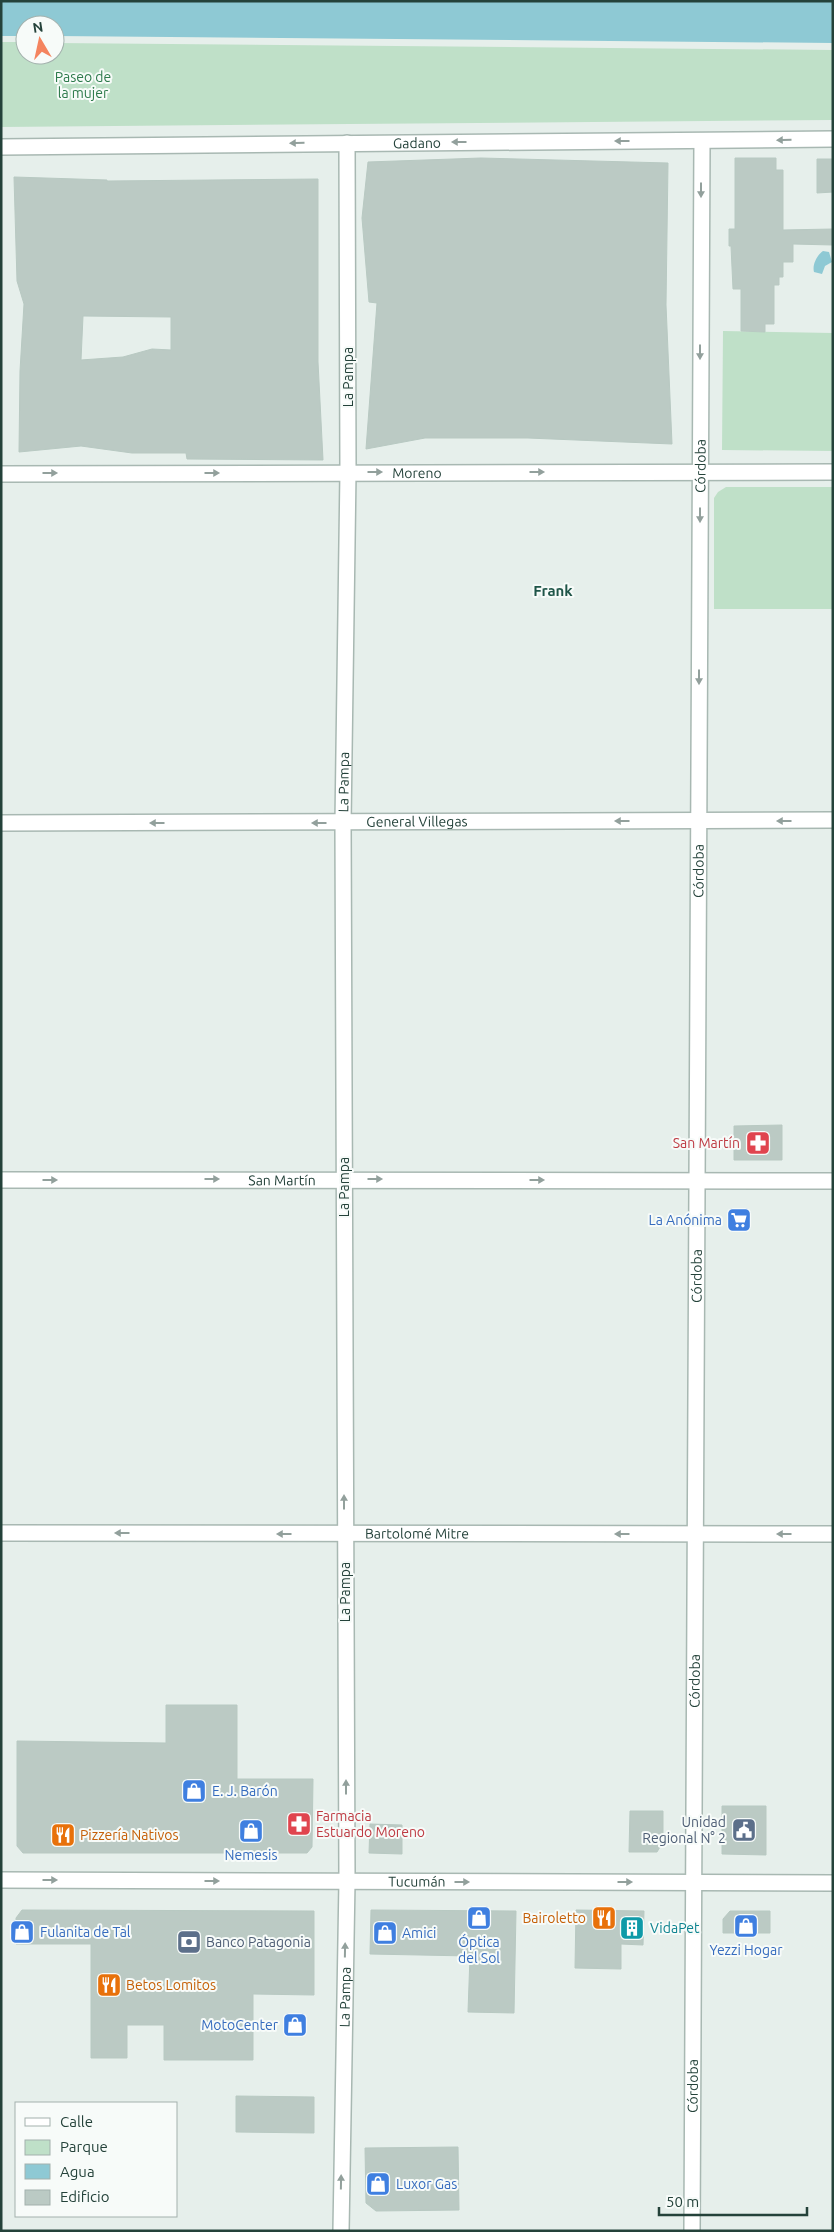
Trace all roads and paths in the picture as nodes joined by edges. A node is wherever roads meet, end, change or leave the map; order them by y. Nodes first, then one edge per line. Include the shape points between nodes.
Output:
1 (833, 139) edge
2 (702, 141) junction
3 (347, 143) junction
4 (1, 147) edge
5 (700, 471) junction
6 (348, 472) junction
7 (833, 472) edge
8 (1, 474) edge
9 (833, 820) edge
10 (699, 821) junction
11 (1, 823) edge
12 (343, 823) junction
13 (344, 1179) junction
14 (1, 1180) edge
15 (698, 1181) junction
16 (833, 1181) edge
17 (1, 1533) edge
18 (344, 1534) junction
19 (695, 1534) junction
20 (833, 1534) edge
21 (1, 1880) edge
22 (347, 1881) junction
23 (694, 1882) junction
24 (833, 1883) edge
25 (340, 2231) edge
26 (692, 2231) edge

1 -> 2 street, Gadano
2 -> 3 street, Gadano
2 -> 5 street, Córdoba
3 -> 4 street, Gadano
3 - 6 street, La Pampa
6 -> 5 street, Moreno
5 - 7 street, Moreno
5 -> 10 street, Córdoba
8 -> 6 street, Moreno
6 - 12 street, La Pampa
9 -> 10 street, General Villegas
10 -> 12 street, General Villegas
10 - 15 street, Córdoba
12 -> 11 street, General Villegas
12 - 13 street, La Pampa
14 -> 13 street, San Martín
13 -> 15 street, San Martín
18 -> 13 street, La Pampa
15 - 16 street, San Martín
15 - 19 street, Córdoba
18 -> 17 street, Bartolomé Mitre
19 -> 18 street, Bartolomé Mitre
22 -> 18 street, La Pampa
20 -> 19 street, Bartolomé Mitre
19 - 23 street, Córdoba
21 -> 22 street, Tucumán
22 -> 23 street, Tucumán
25 -> 22 street, La Pampa
23 - 24 street, Tucumán
23 - 26 street, Córdoba

